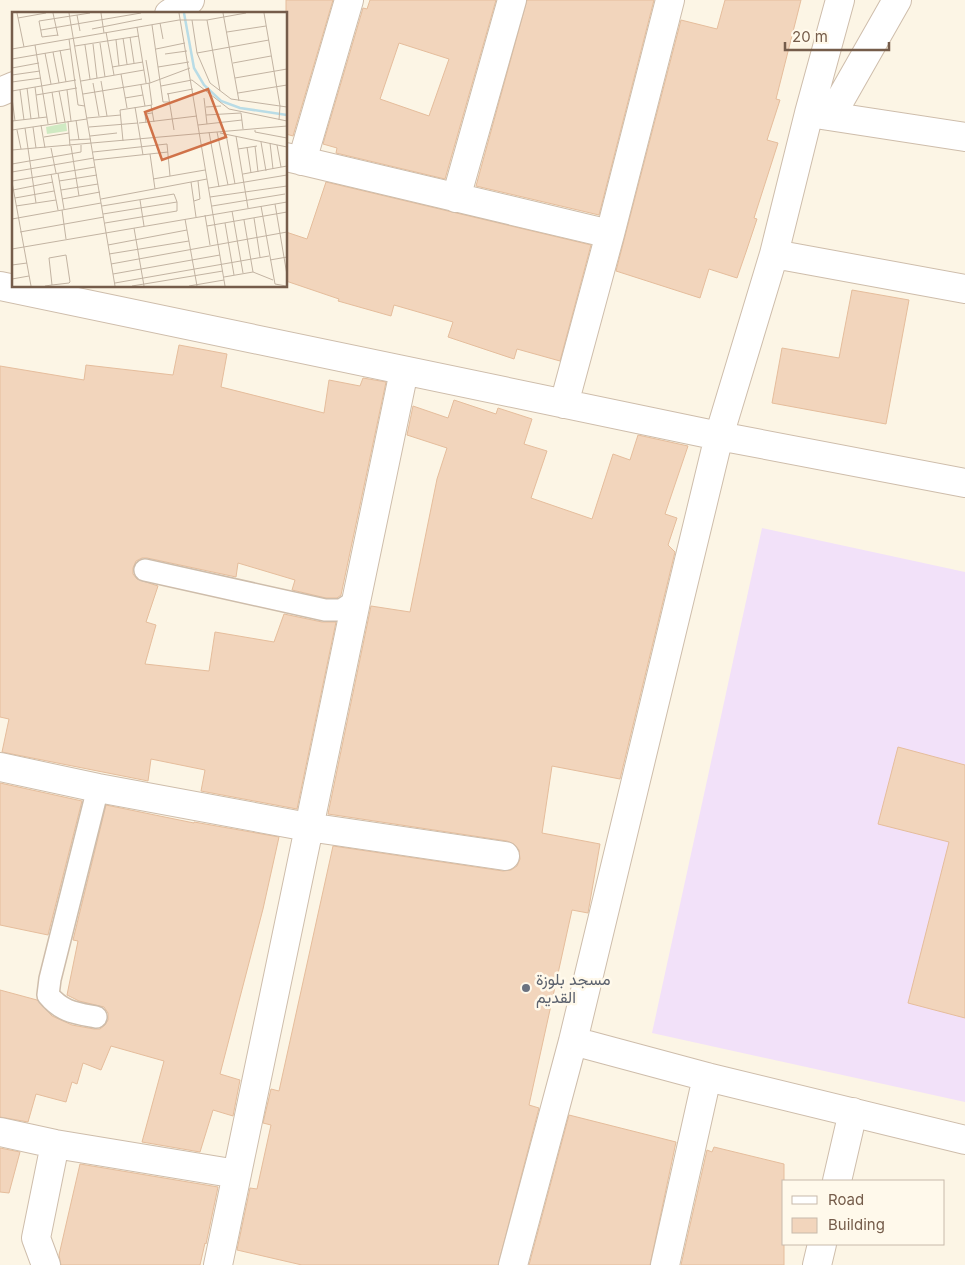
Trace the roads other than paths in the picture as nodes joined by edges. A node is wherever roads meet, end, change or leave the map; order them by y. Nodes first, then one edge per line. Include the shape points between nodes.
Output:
1 (190, 0) edge
2 (349, 0) edge
3 (512, 0) edge
4 (670, 0) edge
5 (840, 0) edge
6 (897, 0) edge
7 (172, 12) edge
8 (12, 87) edge
9 (0, 92) edge
10 (820, 114) junction
11 (965, 136) edge
12 (294, 159) edge
13 (456, 198) junction
14 (610, 234) junction
15 (774, 254) junction
16 (20, 288) edge
17 (965, 289) edge
18 (89, 295) edge
19 (404, 370) junction
20 (564, 404) junction
21 (719, 436) junction
22 (965, 483) edge
23 (145, 570) dead end
24 (355, 601) junction
25 (0, 767) edge
26 (98, 788) junction
27 (308, 827) junction
28 (505, 856) dead end
29 (96, 1018) dead end
30 (573, 1041) junction
31 (707, 1077) junction
32 (853, 1112) junction
33 (0, 1132) edge
34 (965, 1140) edge
35 (55, 1144) junction
36 (237, 1174) junction
37 (837, 1180) edge
38 (822, 1245) edge
39 (46, 1265) edge
40 (218, 1265) edge
41 (513, 1265) edge
42 (665, 1265) edge
43 (818, 1265) edge

1 - 7 street
2 - 12 street
3 - 13 street
4 - 14 street
5 - 10 street
6 - 10 street
8 - 9 street
10 - 11 street
10 - 15 street
12 - 13 street
13 - 14 street
14 - 20 street
15 - 17 street
15 - 21 street
16 - 18 street
18 - 19 street
19 - 20 street
19 - 24 street
20 - 21 street
21 - 22 street
21 - 30 street
23 - 24 lane via 325,610 341,610
24 - 27 street
25 - 26 street
26 - 27 street
26 - 29 lane via 48,995 56,1005
27 - 28 street
27 - 36 street
30 - 31 street
30 - 41 street
31 - 32 street
31 - 42 street
32 - 34 street
32 - 37 street
33 - 35 street
35 - 36 street
35 - 39 street via 36,1238
36 - 40 street
38 - 43 street

